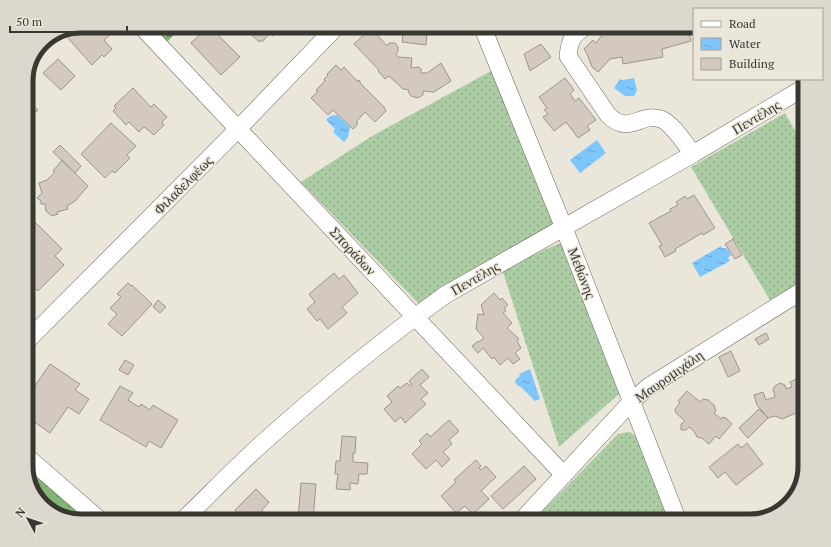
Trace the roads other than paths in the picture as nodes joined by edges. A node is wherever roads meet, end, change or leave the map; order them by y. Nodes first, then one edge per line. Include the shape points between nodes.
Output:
1 (148, 33) edge
2 (330, 33) edge
3 (485, 33) edge
4 (576, 33) edge
5 (798, 91) edge
6 (238, 129) junction
7 (693, 154) junction
8 (564, 228) junction
9 (798, 293) edge
10 (415, 317) junction
11 (33, 335) edge
12 (631, 402) junction
13 (33, 462) edge
14 (564, 475) junction
15 (93, 514) edge
16 (189, 514) edge
17 (528, 514) edge
18 (675, 514) edge

1 - 6 street, Σποράδων
2 - 6 street, Φιλαδελφέως
3 - 8 street, Μεθώνης
4 - 7 street via 569,44 568,56 608,115 621,124 654,118 662,120 670,125
5 - 7 street, Πεντέλης
6 - 10 street, Σποράδων
6 - 11 street, Φιλαδελφέως
7 - 8 street, Πεντέλης
8 - 10 street, Πεντέλης via 481,273
8 - 12 street, Μεθώνης
9 - 12 street, Μαυρομιχάλη via 670,372
10 - 14 street, Σποράδων
10 - 16 street, Πεντέλης via 256,449
12 - 14 street, Μαυρομιχάλη
12 - 18 street, Μεθώνης
13 - 15 street
14 - 17 street, Μαυρομιχάλη

